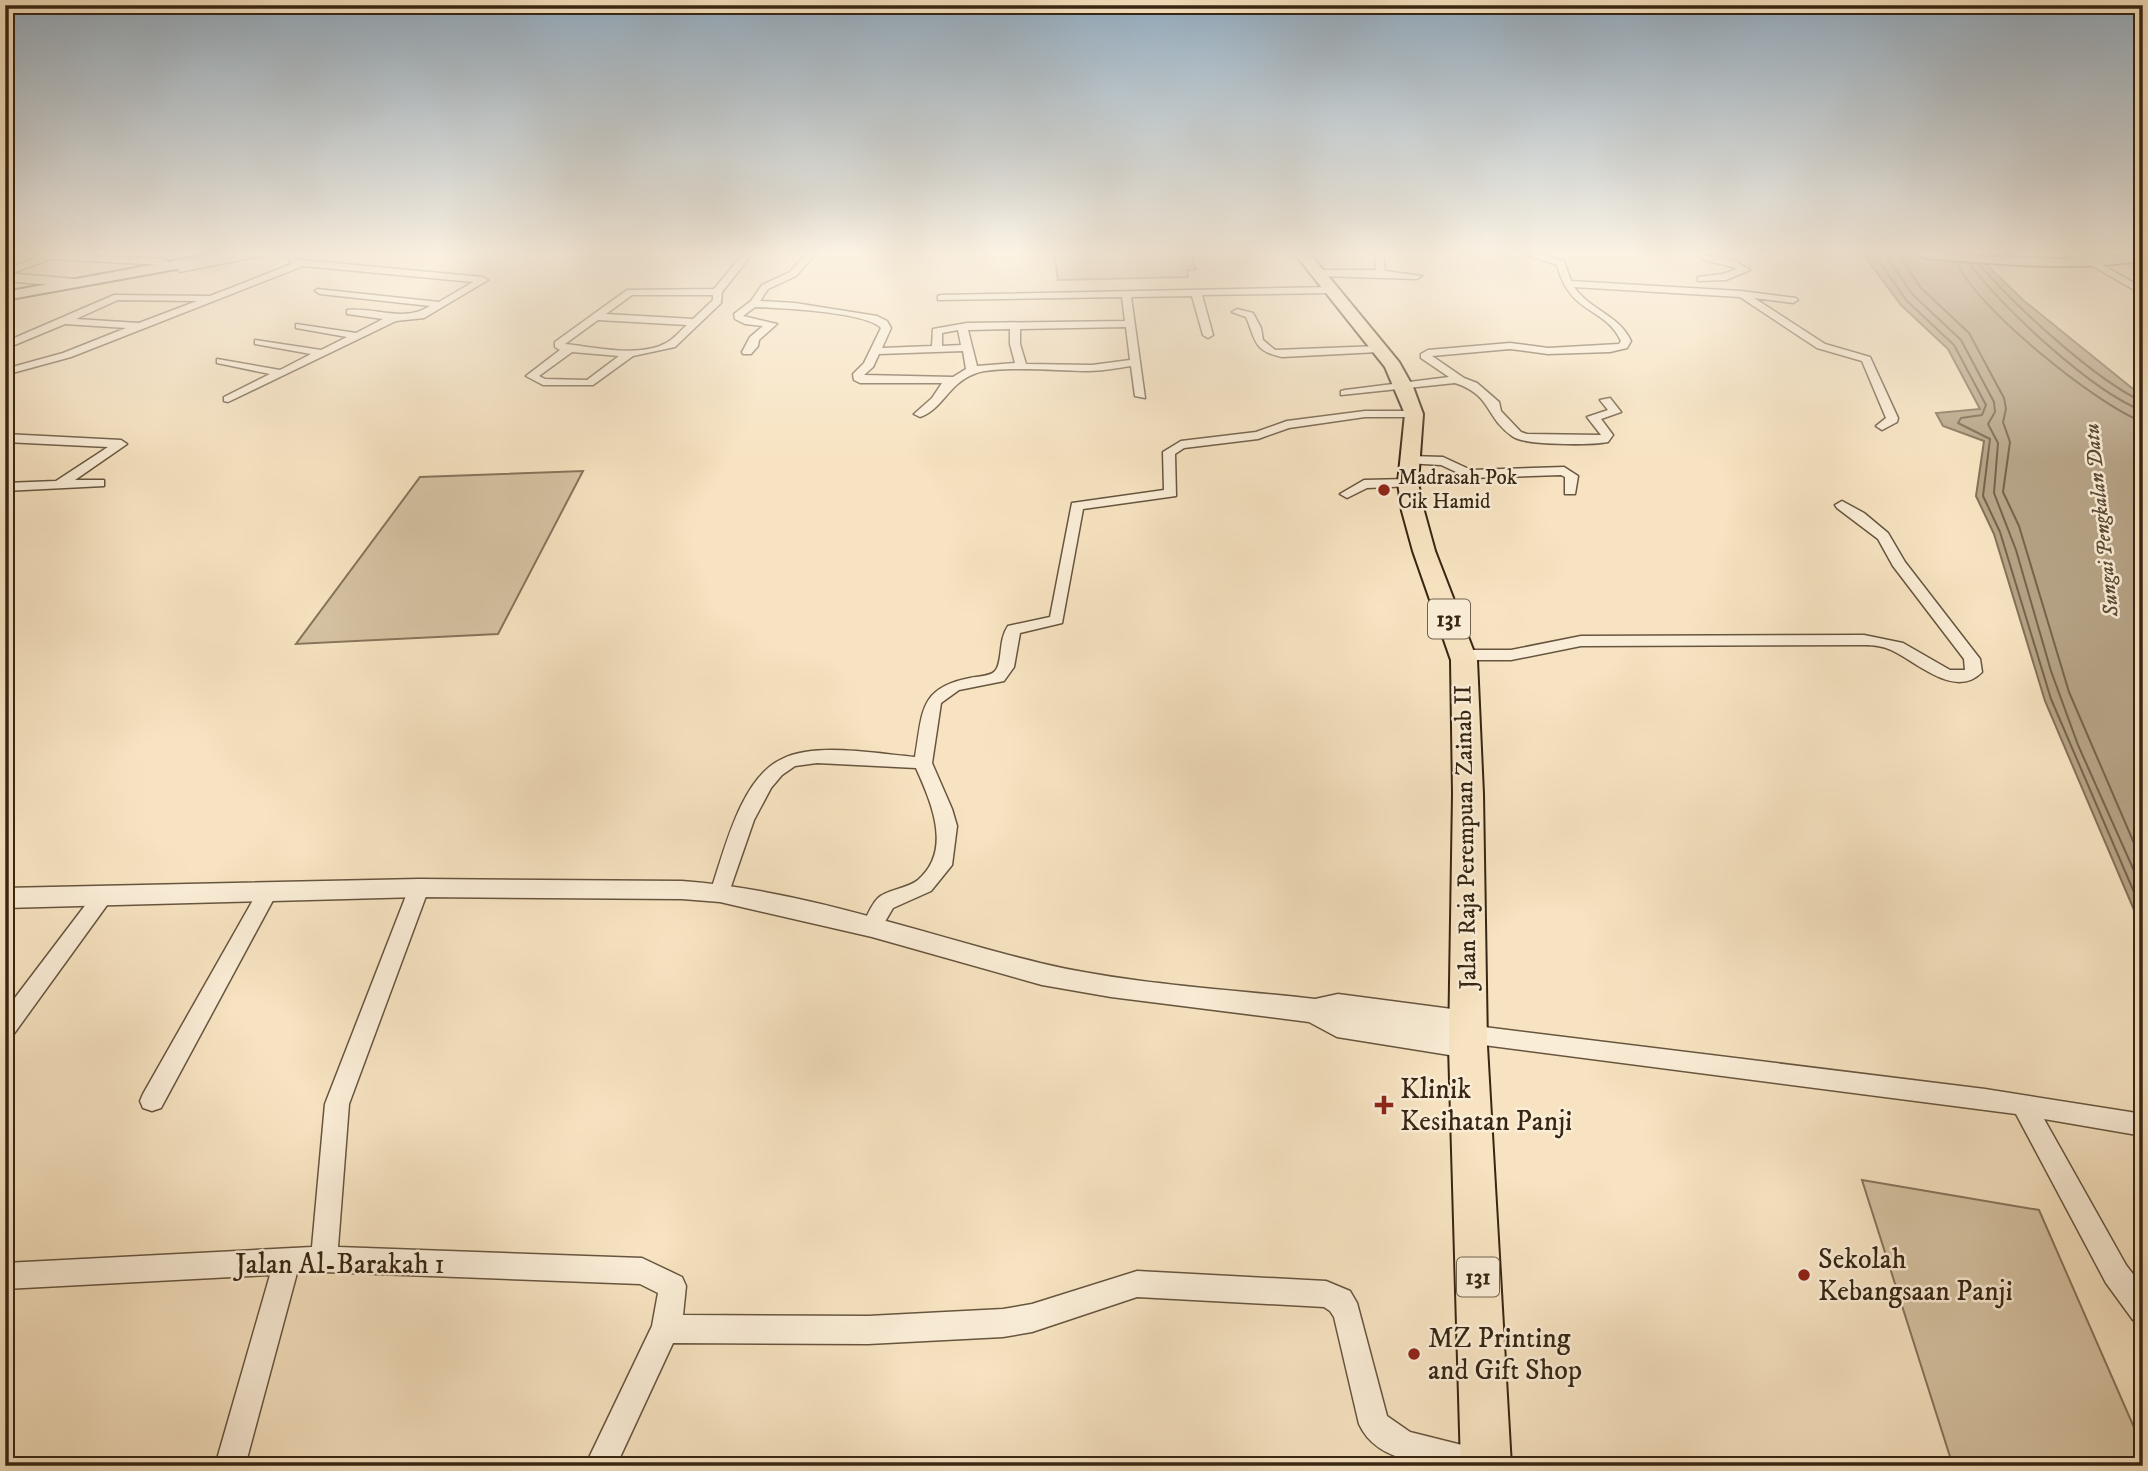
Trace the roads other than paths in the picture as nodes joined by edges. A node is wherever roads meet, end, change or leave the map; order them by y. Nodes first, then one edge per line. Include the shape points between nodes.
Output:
1 (696, 322) edge
2 (58, 323) edge
3 (90, 323) edge
4 (155, 323) edge
5 (384, 323) edge
6 (589, 323) edge
7 (759, 323) edge
8 (881, 323) edge
9 (1205, 323) edge
10 (1254, 323) edge
11 (1358, 323) edge
12 (1612, 323) edge
13 (1785, 323) edge
14 (1129, 324) joint
15 (146, 326) junction
16 (300, 326) dead end
17 (968, 326) junction
18 (1014, 326) junction
19 (358, 335) junction
20 (1208, 335) dead end
21 (259, 342) dead end
22 (5, 346) edge
23 (570, 348) junction
24 (967, 348) junction
25 (937, 349) junction
26 (1379, 349) junction
27 (875, 351) junction
28 (632, 352) junction
29 (747, 352) dead end
30 (323, 353) junction
31 (221, 361) dead end
32 (1136, 362) junction
33 (1020, 366) junction
34 (972, 370) junction
35 (5, 372) edge
36 (282, 373) junction
37 (956, 380) junction
38 (1458, 380) junction
39 (1404, 387) junction
40 (1345, 393) dead end
41 (1141, 396) dead end
42 (228, 399) dead end
43 (1606, 400) dead end
44 (920, 414) dead end
45 (1414, 414) junction
46 (1882, 426) dead end
47 (5, 438) edge
48 (1409, 471) junction
49 (99, 483) dead end
50 (60, 484) junction
51 (5, 487) edge
52 (1570, 491) dead end
53 (1347, 494) dead end
54 (1842, 505) dead end
55 (1463, 654) junction
56 (923, 763) junction
57 (419, 888) junction
58 (268, 891) junction
59 (720, 893) junction
60 (103, 896) junction
61 (5, 898) edge
62 (872, 927) junction
63 (5, 1029) edge
64 (1467, 1034) junction
65 (152, 1101) dead end
66 (2024, 1106) junction
67 (2143, 1125) edge
68 (324, 1259) junction
69 (287, 1261) junction
70 (5, 1276) edge
71 (2143, 1310) edge
72 (665, 1329) junction
73 (1486, 1465) edge
74 (230, 1466) edge
75 (600, 1466) edge

1 - 28 street via 662,350
2 - 22 street
3 - 15 street
4 - 15 street
5 - 19 street
6 - 23 street via 559,344
7 - 29 street via 772,326 754,339
8 - 27 street via 886,328
9 - 20 street
10 - 26 street via 1258,341 1277,354
11 - 26 main road, Jalan Raja Perempuan Zainab II / 131
12 - 38 street via 1624,335 1623,346 1548,351 1510,346 1425,354
13 - 46 street via 1821,346 1866,359 1892,418
14 - 18 street
14 - 32 street
15 - 35 street
16 - 19 street
17 - 18 street
17 - 24 street via 963,329
17 - 25 street via 937,331
18 - 33 street
19 - 30 street
21 - 30 street
23 - 28 street
23 - 28 street via 531,376 543,382 589,383
24 - 25 street
24 - 34 street
25 - 27 street
26 - 39 main road, Jalan Raja Perempuan Zainab II / 131
27 - 37 street via 858,374 860,380
30 - 36 street
31 - 36 street
32 - 33 street via 1092,368
32 - 41 street
33 - 34 street
34 - 37 street
36 - 42 street
37 - 44 street
38 - 39 street
38 - 43 street via 1473,385 1496,404 1495,412 1517,435 1532,439 1604,439 1607,435 1593,417 1615,412
39 - 40 street
39 - 45 main road, Jalan Raja Perempuan Zainab II / 131
45 - 48 main road, Jalan Raja Perempuan Zainab II / 131
45 - 56 street via 1366,414 1181,445 1169,452 1171,493 1077,506 1058,620 1011,632 1007,671 999,678 950,687 938,694
47 - 50 street via 121,444
48 - 52 street via 1443,461 1469,474 1564,471 1572,476
48 - 53 street
48 - 55 main road, Jalan Raja Perempuan Zainab II / 131 via 1424,551
49 - 50 street
50 - 51 street
54 - 55 street via 1874,526 1894,549 1898,563 1972,659 1974,672 1947,675 1900,648 1864,639 1581,641 1511,654
55 - 64 main road, Jalan Raja Perempuan Zainab II / 131 via 1468,794
56 - 59 street via 820,758 778,768 754,799
56 - 62 street via 947,826 942,865 924,886 886,903
57 - 58 street
57 - 59 street
57 - 68 street via 337,1104
58 - 60 street
58 - 65 street
59 - 62 street
60 - 61 street
60 - 63 street
62 - 64 street via 1042,974 1315,1011 1337,1025
64 - 66 street
64 - 73 main road, Jalan Raja Perempuan Zainab II / 131
66 - 67 street
66 - 71 street via 2116,1274
68 - 69 street, Jalan Al-Barakah 1
68 - 72 street, Jalan Al-Barakah 1 via 642,1271 672,1286
69 - 70 street, Jalan Al-Barakah 1
69 - 74 street
72 - 73 street via 868,1330 1003,1323 1137,1284 1326,1294 1340,1301 1348,1313 1374,1424 1380,1432 1396,1443
72 - 75 street

